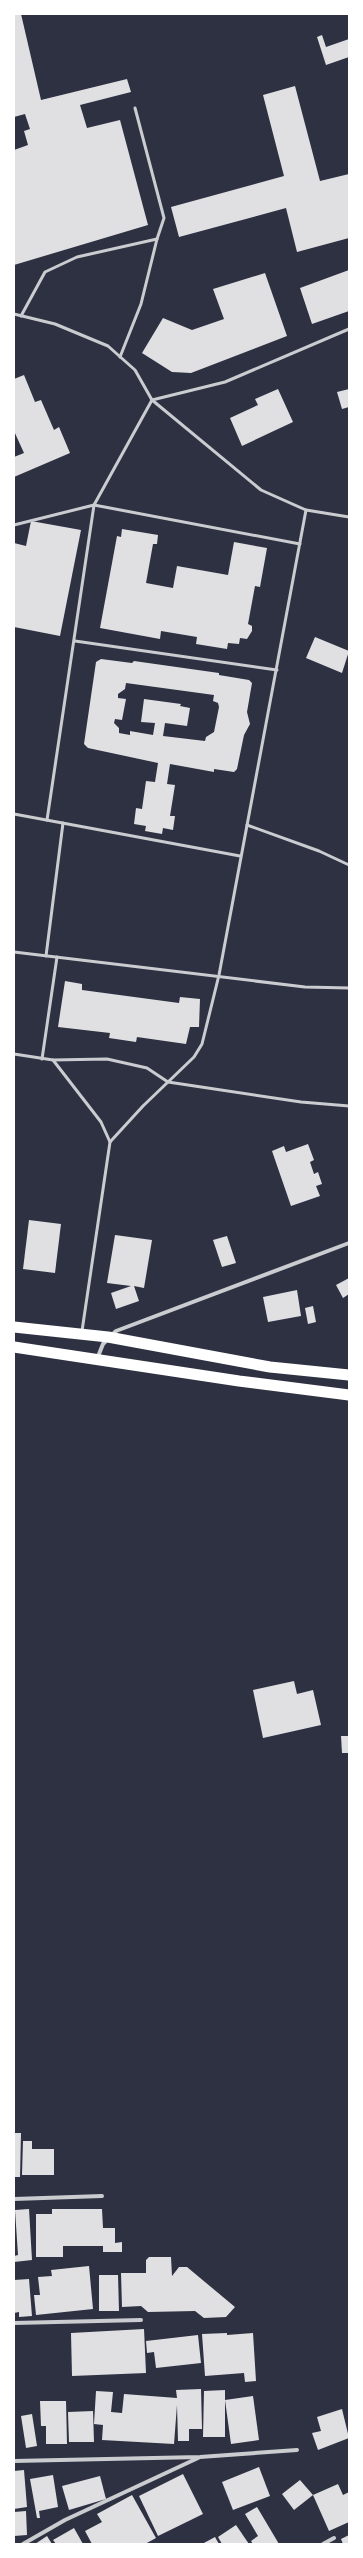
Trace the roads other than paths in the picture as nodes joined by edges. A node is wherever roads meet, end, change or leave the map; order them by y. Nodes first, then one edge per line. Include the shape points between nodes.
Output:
1 (135, 108) dead end
2 (157, 239) junction
3 (14, 314) edge
4 (21, 316) junction
5 (349, 329) edge
6 (120, 357) junction
7 (152, 400) junction
8 (94, 505) junction
9 (306, 510) junction
10 (349, 517) edge
11 (14, 525) edge
12 (300, 544) junction
13 (75, 641) junction
14 (277, 670) junction
15 (14, 814) edge
16 (47, 820) junction
17 (63, 823) junction
18 (247, 825) junction
19 (240, 856) junction
20 (349, 865) edge
21 (14, 952) edge
22 (46, 956) junction
23 (57, 958) junction
24 (219, 975) junction
25 (349, 988) edge
26 (14, 1054) edge
27 (42, 1058) junction
28 (53, 1060) junction
29 (168, 1082) junction
30 (349, 1106) edge
31 (110, 1142) junction
32 (349, 1243) edge
33 (14, 1327) edge
34 (81, 1335) junction
35 (108, 1337) junction
36 (14, 1347) edge
37 (97, 1359) junction
38 (349, 1375) edge
39 (349, 1395) edge
40 (102, 2196) dead end
41 (14, 2199) edge
42 (141, 2320) dead end
43 (14, 2323) edge
44 (297, 2450) dead end
45 (200, 2457) junction
46 (14, 2461) edge
47 (334, 2538) dead end
48 (23, 2544) edge
49 (323, 2544) edge

1 - 2 lane via 164,218
2 - 4 lane via 77,257 45,272
2 - 6 lane via 142,304
3 - 4 lane
4 - 6 lane via 68,329 108,346
5 - 7 lane via 225,382
6 - 7 lane via 134,370
7 - 8 lane
7 - 9 lane via 261,490
8 - 11 lane
8 - 12 lane
8 - 13 lane
9 - 10 lane
9 - 12 lane
12 - 14 lane
13 - 14 lane
13 - 16 lane
14 - 18 lane
15 - 16 lane
16 - 17 lane
17 - 19 lane
17 - 22 lane
18 - 19 lane
18 - 20 lane via 319,851
19 - 24 lane
21 - 22 lane
22 - 23 lane
23 - 24 lane
23 - 27 lane
24 - 25 lane via 305,987
24 - 29 lane via 202,1044 194,1057
26 - 27 lane
27 - 28 lane
28 - 29 lane via 107,1059 147,1068
28 - 31 lane via 101,1122
29 - 30 lane via 301,1102
29 - 31 lane
31 - 34 lane
32 - 35 street via 116,1331
33 - 34 highway
34 - 35 highway
35 - 37 street
35 - 38 highway via 270,1367
36 - 37 highway
37 - 39 highway
40 - 41 street
42 - 43 street
44 - 45 street
45 - 46 street
45 - 48 street via 65,2520
47 - 49 street

